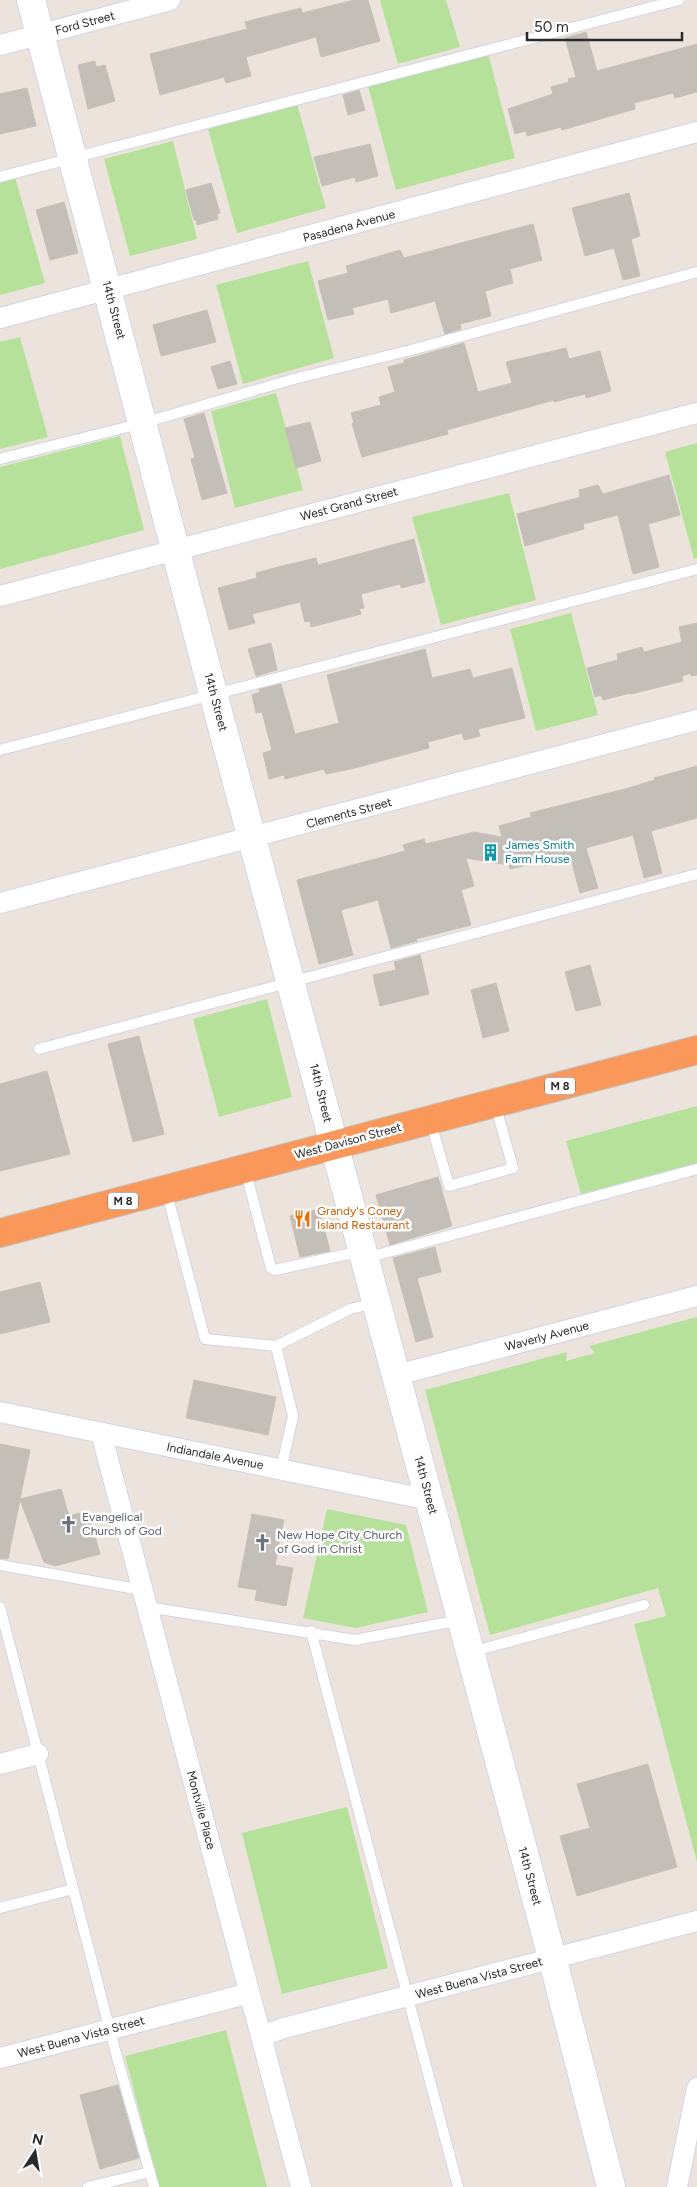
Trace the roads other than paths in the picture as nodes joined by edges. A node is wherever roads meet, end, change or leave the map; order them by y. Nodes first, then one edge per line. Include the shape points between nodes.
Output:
1 (30, 0) edge
2 (170, 0) edge
3 (679, 0) edge
4 (40, 35) junction
5 (0, 45) edge
6 (697, 132) edge
7 (73, 158) junction
8 (0, 177) edge
9 (697, 272) edge
10 (108, 290) junction
11 (0, 318) edge
12 (697, 413) edge
13 (143, 423) junction
14 (0, 459) edge
15 (177, 549) junction
16 (697, 569) edge
17 (0, 596) edge
18 (213, 692) junction
19 (697, 720) edge
20 (0, 750) edge
21 (253, 838) junction
22 (697, 874) edge
23 (0, 903) edge
24 (291, 981) junction
25 (39, 1048) dead end
26 (697, 1050) edge
27 (494, 1103) junction
28 (430, 1119) junction
29 (334, 1145) junction
30 (245, 1168) junction
31 (697, 1170) edge
32 (166, 1189) junction
33 (0, 1233) edge
34 (364, 1254) junction
35 (697, 1296) edge
36 (377, 1302) junction
37 (276, 1346) junction
38 (397, 1375) junction
39 (0, 1412) edge
40 (101, 1433) junction
41 (282, 1470) junction
42 (430, 1500) junction
43 (0, 1565) edge
44 (145, 1598) junction
45 (644, 1605) dead end
46 (1, 1613) edge
47 (462, 1620) junction
48 (311, 1631) junction
49 (470, 1653) junction
50 (38, 1754) junction
51 (0, 1764) edge
52 (73, 1889) junction
53 (0, 1908) edge
54 (697, 1921) edge
55 (551, 1958) junction
56 (250, 1993) junction
57 (408, 1997) junction
58 (109, 2030) junction
59 (261, 2036) junction
60 (0, 2058) edge
61 (697, 2088) edge
62 (150, 2172) junction
63 (88, 2187) edge
64 (154, 2187) edge
65 (301, 2187) edge
66 (458, 2187) edge
67 (611, 2187) edge
68 (677, 2187) edge

1 - 4 street, 14th Street
2 - 4 street, Ford Street
3 - 7 lane
4 - 5 street, Ford Street
4 - 7 street, 14th Street
6 - 10 street, Pasadena Avenue
7 - 8 lane
7 - 10 street, 14th Street
9 - 13 lane via 294,379
10 - 11 street, Pasadena Avenue
10 - 13 street, 14th Street
12 - 15 street, West Grand Street
13 - 14 lane
13 - 15 street, 14th Street
15 - 17 street, West Grand Street
15 - 18 street, 14th Street
16 - 18 lane
18 - 20 lane
18 - 21 street, 14th Street
19 - 21 street, Clements Street
21 - 23 street, Clements Street
21 - 24 street, 14th Street
22 - 24 lane
24 - 25 lane
24 - 29 street, 14th Street
26 - 27 highway, West Davison Street / M 8
27 - 28 highway, West Davison Street / M 8
27 - 28 lane via 513,1168 449,1186
28 - 29 highway, West Davison Street / M 8
29 - 30 highway, West Davison Street / M 8
29 - 34 street, 14th Street
30 - 32 highway, West Davison Street / M 8
30 - 34 lane via 270,1268 275,1270
31 - 34 lane
32 - 33 highway, West Davison Street / M 8
32 - 37 lane via 205,1339
34 - 36 street, 14th Street
35 - 38 street, Waverly Avenue
36 - 37 lane via 350,1309
36 - 38 street, 14th Street
37 - 41 lane via 293,1416
38 - 42 street, 14th Street
39 - 40 street, Indiandale Avenue
40 - 41 street, Indiandale Avenue
40 - 44 street, Montville Place
41 - 42 street, Indiandale Avenue
42 - 47 street, 14th Street
43 - 44 lane
44 - 48 lane
44 - 56 street, Montville Place
45 - 49 lane
46 - 50 lane
47 - 48 lane via 355,1640
47 - 49 street, 14th Street
48 - 57 lane
49 - 55 street, 14th Street
50 - 51 street
50 - 52 lane
52 - 53 lane
52 - 58 lane
54 - 55 street, West Buena Vista Street
55 - 57 street, West Buena Vista Street
55 - 67 street, 14th Street
56 - 58 street, West Buena Vista Street
56 - 59 street, Montville Place
57 - 59 street, West Buena Vista Street
57 - 66 lane
58 - 60 street, West Buena Vista Street
58 - 62 lane
59 - 65 street, Montville Place
61 - 68 street
62 - 63 lane
62 - 64 lane

